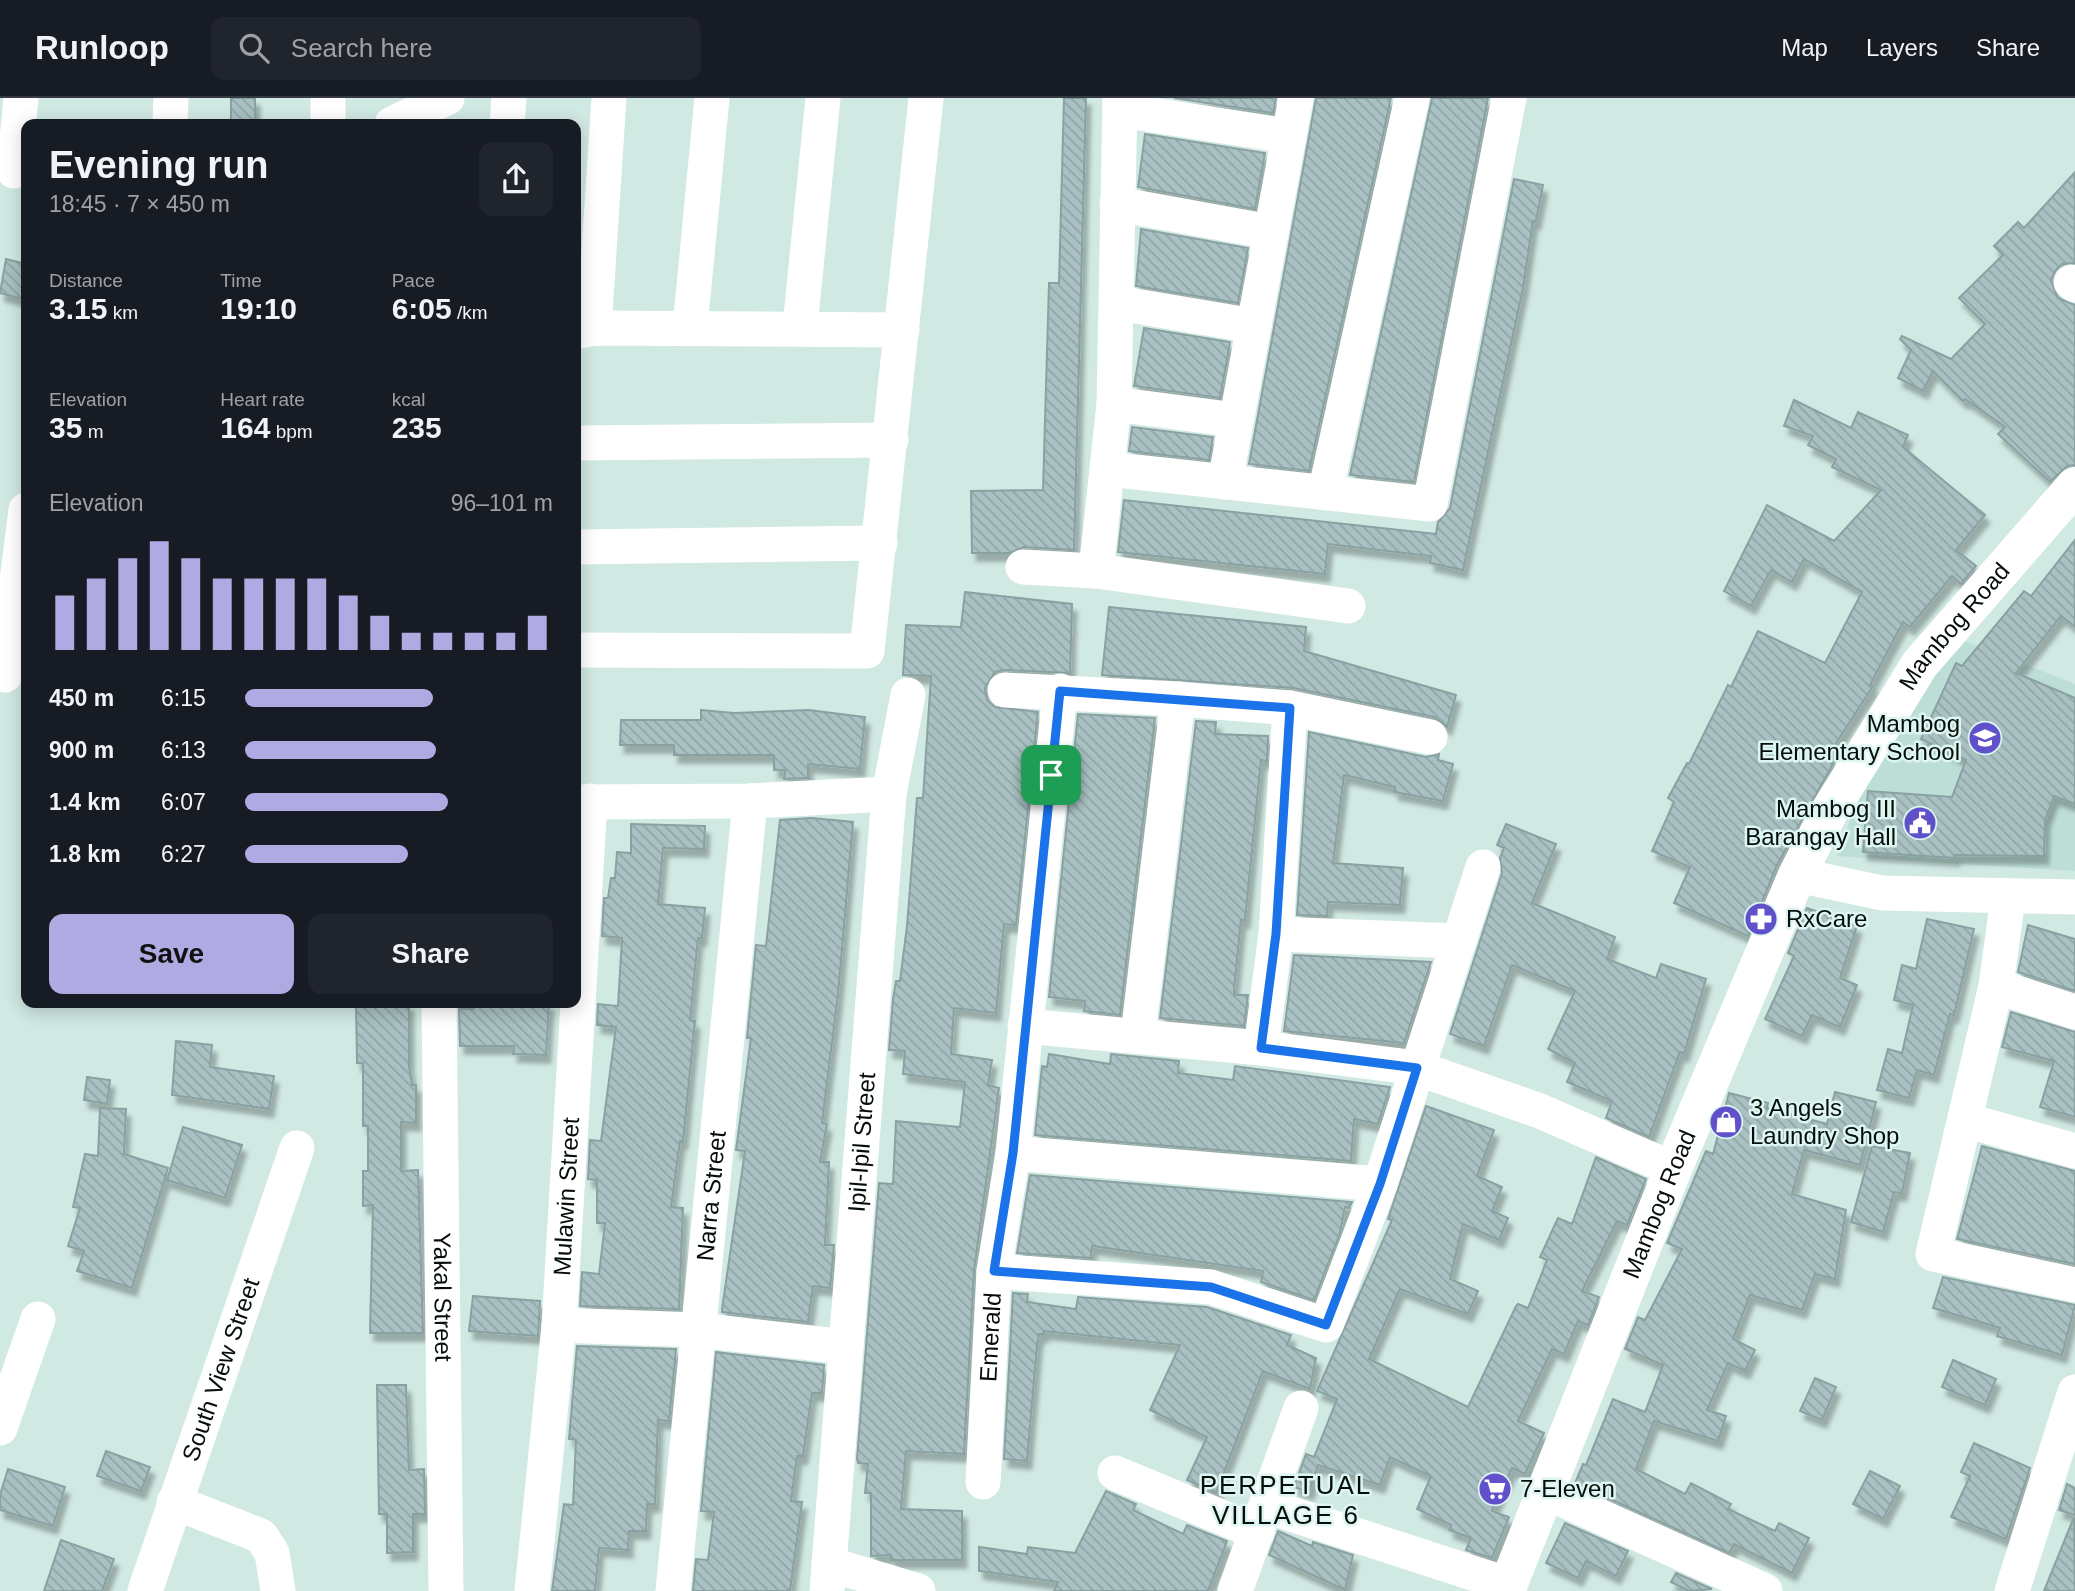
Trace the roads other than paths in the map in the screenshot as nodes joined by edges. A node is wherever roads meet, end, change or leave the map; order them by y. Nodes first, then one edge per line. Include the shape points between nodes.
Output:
1 (20, 98) edge
2 (171, 98) edge
3 (328, 98) edge
4 (447, 98) edge
5 (509, 98) edge
6 (609, 98) edge
7 (712, 98) edge
8 (823, 98) edge
9 (926, 98) edge
10 (1297, 98) edge
11 (1412, 98) edge
12 (1509, 98) edge
13 (1120, 104) edge
14 (170, 119) edge
15 (328, 119) edge
16 (403, 119) edge
17 (507, 119) edge
18 (1289, 136) junction
19 (14, 171) dead end
20 (1117, 204) junction
21 (1271, 232) junction
22 (1118, 303) junction
23 (1254, 326) junction
24 (800, 327) junction
25 (690, 328) junction
26 (585, 330) edge
27 (902, 330) junction
28 (1114, 404) junction
29 (1236, 420) junction
30 (891, 440) junction
31 (581, 443) edge
32 (1108, 469) junction
33 (1225, 482) junction
34 (2075, 486) edge
35 (1325, 493) junction
36 (880, 542) junction
37 (581, 547) edge
38 (21, 562) edge
39 (1023, 566) dead end
40 (1096, 571) junction
41 (1348, 606) dead end
42 (581, 650) edge
43 (10, 677) edge
44 (1005, 690) dead end
45 (1060, 691) junction
46 (908, 695) dead end
47 (1178, 699) junction
48 (1290, 708) junction
49 (1430, 737) dead end
50 (889, 794) junction
51 (583, 801) edge
52 (750, 801) junction
53 (581, 845) edge
54 (1483, 867) dead end
55 (1797, 874) junction
56 (2075, 897) edge
57 (2008, 898) junction
58 (1276, 934) junction
59 (1459, 941) junction
60 (1996, 986) junction
61 (439, 1008) edge
62 (574, 1008) edge
63 (2075, 1012) edge
64 (1025, 1026) junction
65 (1138, 1035) junction
66 (1261, 1048) junction
67 (1417, 1068) junction
68 (1965, 1120) junction
69 (297, 1148) dead end
70 (2075, 1151) edge
71 (1013, 1153) junction
72 (1673, 1170) junction
73 (1380, 1184) junction
74 (994, 1271) junction
75 (2075, 1285) edge
76 (38, 1319) dead end
77 (559, 1325) junction
78 (699, 1330) junction
79 (846, 1347) junction
80 (2075, 1392) edge
81 (1301, 1408) dead end
82 (0, 1428) edge
83 (1115, 1473) dead end
84 (982, 1482) dead end
85 (1546, 1492) junction
86 (174, 1502) junction
87 (1262, 1519) junction
88 (828, 1577) edge
89 (1507, 1588) edge
90 (145, 1591) edge
91 (278, 1591) edge
92 (446, 1591) edge
93 (532, 1591) edge
94 (673, 1591) edge
95 (918, 1591) edge
96 (1235, 1591) edge
97 (1765, 1591) edge
98 (2012, 1591) edge

1 - 19 street
2 - 14 street
3 - 15 street
4 - 16 street
5 - 17 street
6 - 26 street
7 - 25 street
8 - 24 street
9 - 27 street
10 - 18 street
11 - 35 street
12 - 35 street via 1430,504
13 - 18 street
13 - 20 street
18 - 21 street
20 - 21 street
20 - 22 street
21 - 23 street
22 - 23 street
22 - 28 street
23 - 29 street
24 - 25 street
24 - 27 street
25 - 26 street
27 - 30 street
28 - 29 street
28 - 32 street
29 - 33 street
30 - 31 street
30 - 36 street
32 - 33 street
32 - 40 street
33 - 35 street
34 - 55 main road, Mambog Road via 1920,664
36 - 37 street
36 - 42 street via 867,651
38 - 43 street
39 - 40 street
40 - 41 street
44 - 45 street
45 - 47 street
45 - 64 street, Emerald
46 - 50 street, Ipil-Ipil Street
47 - 48 street
47 - 65 street
48 - 49 street
48 - 58 street
50 - 52 street
50 - 79 street, Ipil-Ipil Street
51 - 52 street
51 - 53 street, Mulawin Street
52 - 78 street, Narra Street
54 - 59 street
55 - 57 street via 1882,892
55 - 72 main road, Mambog Road
56 - 57 street
57 - 60 street
58 - 59 street
58 - 66 street
59 - 67 street
60 - 63 street
60 - 68 street
61 - 92 street, Yakal Street
62 - 77 street, Mulawin Street
64 - 65 street
64 - 71 street, Emerald
65 - 66 street
66 - 67 street
67 - 72 street via 1541,1111
67 - 73 street
68 - 70 street
68 - 75 street via 1933,1254
69 - 86 street, South View Street
71 - 73 street
71 - 74 street, Emerald
72 - 85 main road, Mambog Road
73 - 74 street via 1326,1325 1211,1287
74 - 84 street, Emerald
76 - 82 street
77 - 78 street
77 - 93 street, Mulawin Street
78 - 79 street
78 - 94 street, Narra Street
79 - 88 street, Ipil-Ipil Street
80 - 98 street
81 - 87 street
83 - 87 street
85 - 89 main road, Mambog Road
85 - 97 street
86 - 90 street, South View Street
86 - 91 street via 261,1536 272,1553
87 - 89 street
87 - 96 street
88 - 95 street

